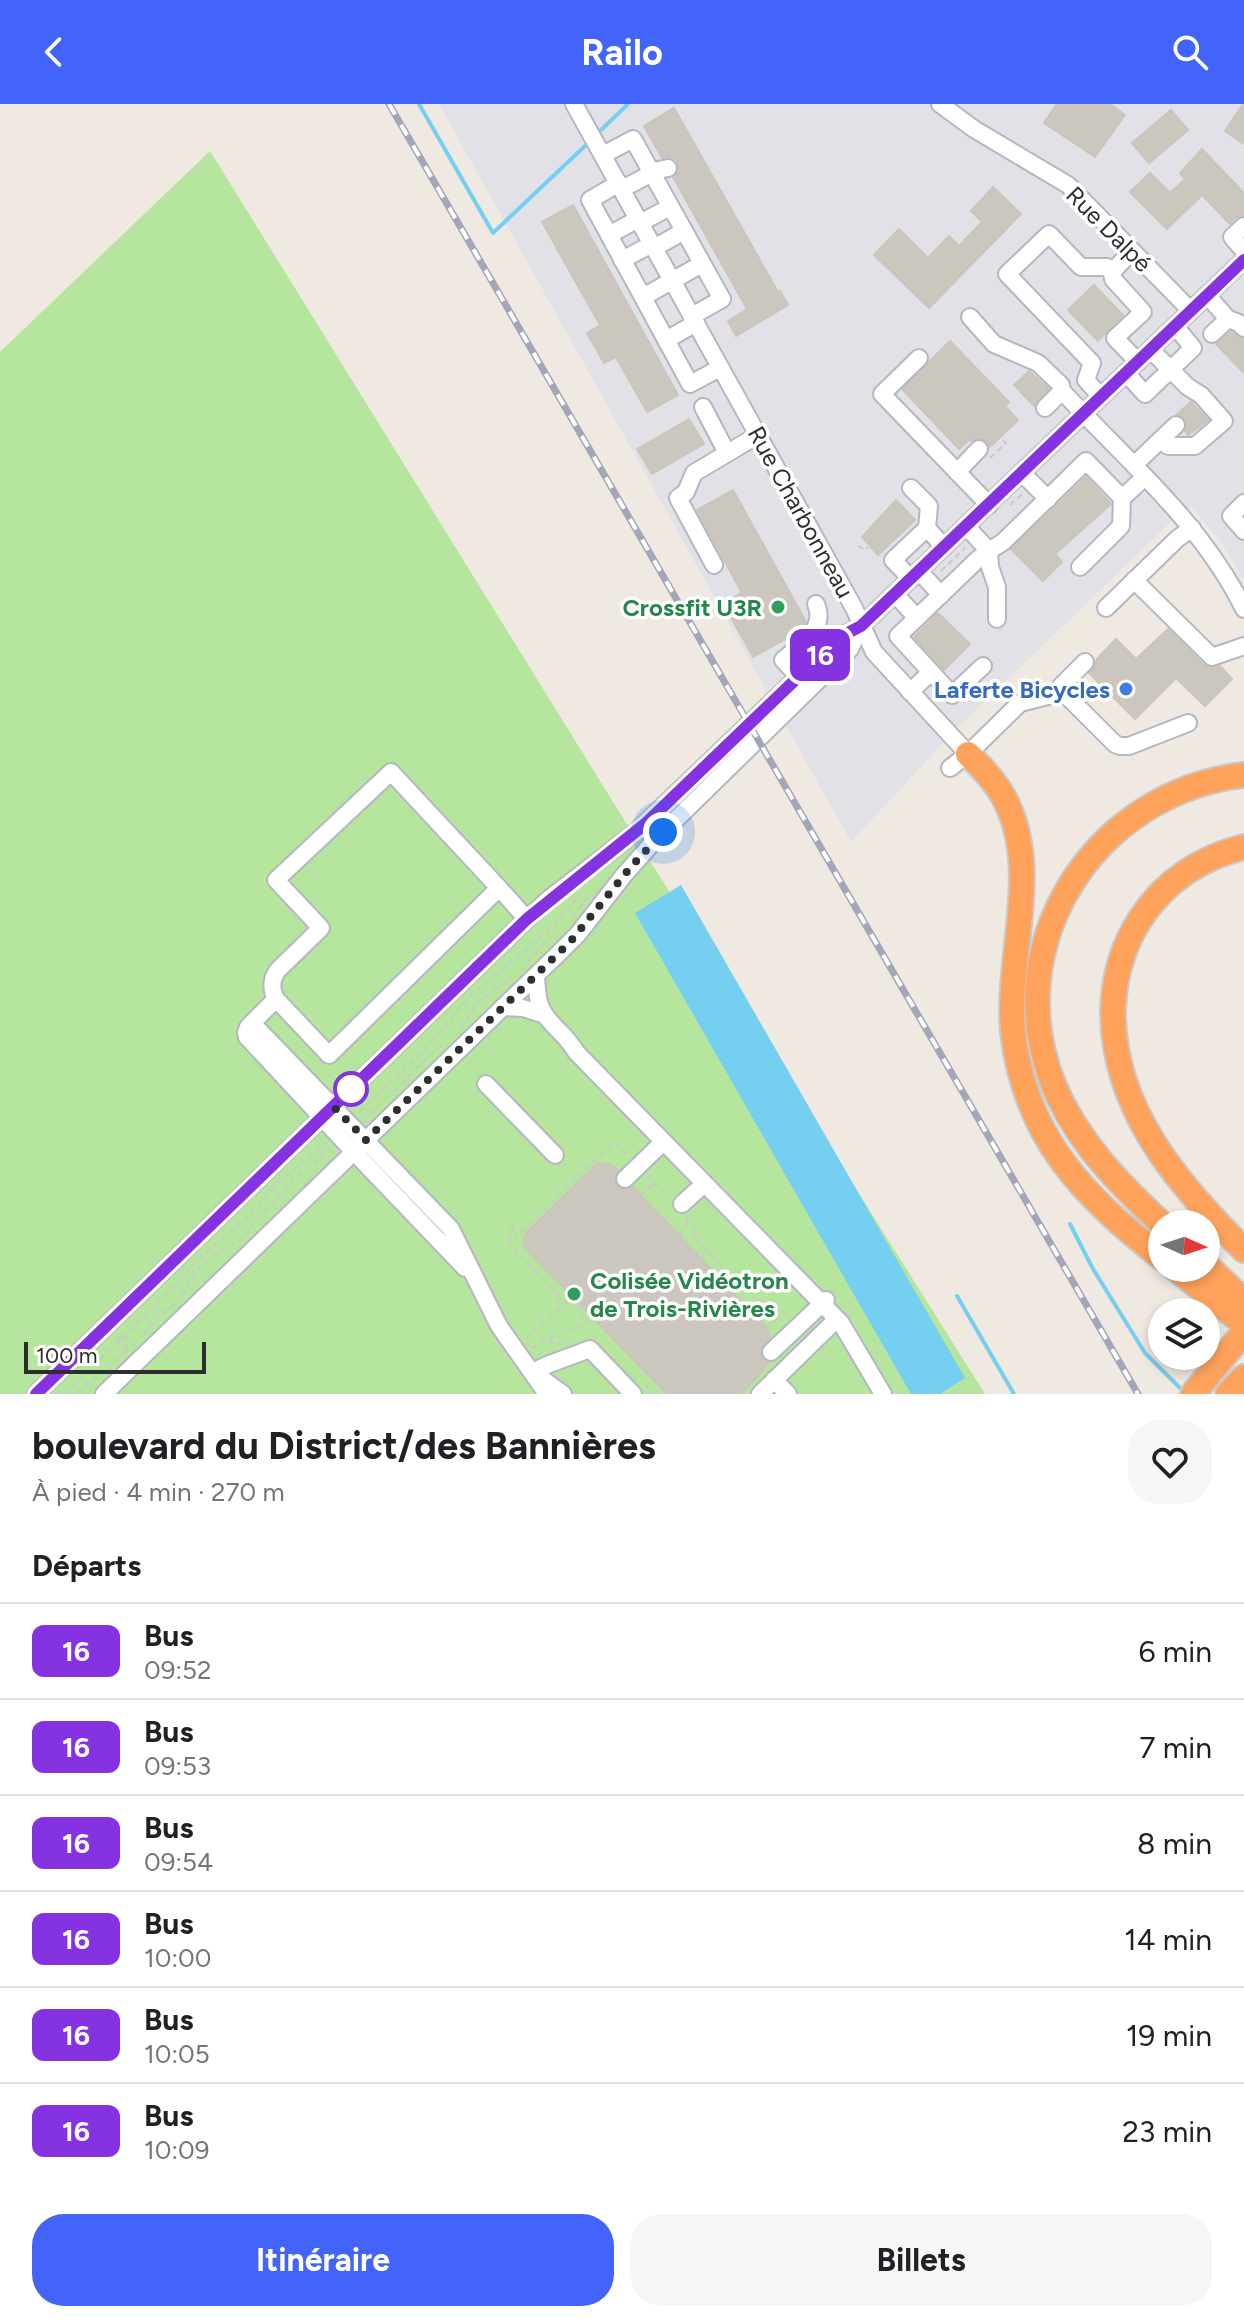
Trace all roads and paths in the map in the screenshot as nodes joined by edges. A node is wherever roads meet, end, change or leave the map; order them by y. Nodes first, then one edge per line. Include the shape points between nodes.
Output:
1 (574, 104) edge
2 (940, 104) edge
3 (603, 155) junction
4 (657, 165) junction
5 (620, 186) junction
6 (670, 207) junction
7 (639, 221) junction
8 (1244, 226) edge
9 (684, 231) junction
10 (609, 235) junction
11 (653, 246) junction
12 (1132, 251) junction
13 (1244, 251) edge
14 (622, 260) junction
15 (702, 264) junction
16 (1241, 268) edge
17 (1112, 272) junction
18 (672, 281) junction
19 (1207, 295) junction
20 (643, 297) junction
21 (1191, 311) junction
22 (970, 317) dead end
23 (1228, 319) junction
24 (694, 320) junction
25 (1175, 326) junction
26 (1244, 328) edge
27 (1212, 334) dead end
28 (666, 340) junction
29 (1151, 350) junction
30 (919, 358) dead end
31 (1132, 367) junction
32 (720, 368) junction
33 (1170, 370) junction
34 (1062, 391) junction
35 (1101, 397) junction
36 (703, 407) dead end
37 (1045, 408) dead end
38 (1084, 414) junction
39 (1176, 425) dead end
40 (945, 434) dead end
41 (758, 435) junction
42 (1000, 437) dead end
43 (1161, 440) junction
44 (933, 447) junction
45 (727, 453) junction
46 (984, 455) joint
47 (1140, 471) junction
48 (957, 472) junction
49 (1022, 473) junction
50 (911, 488) dead end
51 (1122, 498) junction
52 (1048, 499) junction
53 (1244, 503) edge
54 (989, 505) junction
55 (966, 526) junction
56 (1192, 528) junction
57 (917, 529) junction
58 (1244, 531) edge
59 (944, 547) junction
60 (966, 547) dead end
61 (989, 551) junction
62 (855, 552) dead end
63 (877, 555) dead end
64 (714, 565) dead end
65 (1080, 567) dead end
66 (1244, 571) edge
67 (922, 576) junction
68 (1134, 580) junction
69 (1228, 580) junction
70 (895, 594) junction
71 (941, 595) junction
72 (816, 604) dead end
73 (1106, 608) dead end
74 (1244, 609) edge
75 (917, 618) junction
76 (997, 619) dead end
77 (861, 626) junction
78 (1244, 646) edge
79 (1085, 662) dead end
80 (983, 666) dead end
81 (931, 672) junction
82 (798, 676) junction
83 (910, 692) junction
84 (1059, 694) junction
85 (1188, 723) dead end
86 (959, 761) junction
87 (1244, 775) edge
88 (1244, 847) edge
89 (499, 888) junction
90 (583, 891) dead end
91 (592, 893) dead end
92 (527, 919) junction
93 (569, 922) dead end
94 (562, 930) dead end
95 (518, 972) dead end
96 (529, 972) junction
97 (276, 999) junction
98 (503, 1007) junction
99 (545, 1015) junction
100 (455, 1033) dead end
101 (448, 1040) dead end
102 (486, 1084) dead end
103 (392, 1094) dead end
104 (382, 1104) dead end
105 (327, 1111) junction
106 (344, 1129) junction
107 (609, 1139) dead end
108 (366, 1140) junction
109 (613, 1143) junction
110 (665, 1144) junction
111 (354, 1152) junction
112 (555, 1155) dead end
113 (634, 1162) dead end
114 (643, 1172) dead end
115 (625, 1179) dead end
116 (654, 1183) junction
117 (704, 1184) junction
118 (641, 1195) dead end
119 (681, 1209) junction
120 (1148, 1210) edge
121 (513, 1223) dead end
122 (701, 1233) dead end
123 (680, 1236) dead end
124 (696, 1238) junction
125 (509, 1244) junction
126 (1148, 1246) edge
127 (708, 1250) junction
128 (1244, 1250) edge
129 (701, 1258) dead end
130 (1220, 1278) edge
131 (477, 1280) junction
132 (1192, 1282) edge
133 (560, 1284) dead end
134 (553, 1290) junction
135 (820, 1297) junction
136 (1244, 1301) edge
137 (758, 1302) junction
138 (562, 1305) junction
139 (751, 1310) dead end
140 (837, 1319) junction
141 (595, 1320) dead end
142 (585, 1324) junction
143 (1244, 1324) edge
144 (112, 1332) dead end
145 (1244, 1332) edge
146 (124, 1334) junction
147 (550, 1337) junction
148 (580, 1338) dead end
149 (118, 1339) junction
150 (138, 1340) dead end
151 (525, 1340) dead end
152 (770, 1340) joint
153 (1244, 1341) edge
154 (532, 1348) dead end
155 (139, 1349) dead end
156 (126, 1352) dead end
157 (133, 1354) dead end
158 (533, 1372) junction
159 (1244, 1377) edge
160 (774, 1380) junction
161 (495, 1393) edge
162 (749, 1393) edge
163 (36, 1394) edge
164 (64, 1394) edge
165 (77, 1394) edge
166 (104, 1394) edge
167 (501, 1394) edge
168 (547, 1394) edge
169 (563, 1394) edge
170 (633, 1394) edge
171 (788, 1394) edge
172 (883, 1394) edge
173 (1194, 1394) edge
174 (1228, 1394) edge

1 - 3 street, Rue Charbonneau
2 - 12 street, Rue Dalpé via 1068,185
3 - 4 street via 641,136
3 - 5 street, Rue Charbonneau
4 - 5 street
4 - 6 street
5 - 7 street, Rue Charbonneau
5 - 10 street via 590,200
6 - 7 street
6 - 9 street
7 - 10 street
7 - 11 street, Rue Charbonneau
8 - 13 street via 1232,237
9 - 11 street
9 - 15 street
10 - 14 street
11 - 14 street
11 - 18 street, Rue Charbonneau
12 - 17 street
12 - 21 street, Rue Dalpé
14 - 20 street
15 - 18 street
15 - 24 street via 722,299
16 - 19 street, Rue Charbonneau
17 - 31 street via 1143,312 1115,338
17 - 35 street via 1107,267 1081,267 1049,234 1007,274 1092,363 1086,380
18 - 20 street
18 - 24 street, Rue Charbonneau
19 - 21 street, Rue Charbonneau
19 - 23 street
20 - 28 street
21 - 25 street, Rue Charbonneau
22 - 34 street via 994,344 1038,363
23 - 26 street
23 - 27 street
24 - 28 street
24 - 32 street, Rue Charbonneau
25 - 29 street, Rue Charbonneau
25 - 33 street via 1193,348
28 - 32 street via 690,384
29 - 31 street, Rue Charbonneau
29 - 33 street
30 - 44 street via 882,394 910,409
31 - 33 street via 1145,394
31 - 35 street, Rue Charbonneau
32 - 41 street, Rue Charbonneau
33 - 43 street via 1224,421 1192,447 1168,446
34 - 37 street
34 - 38 street
35 - 38 street, Rue Charbonneau
36 - 45 street
38 - 47 street
38 - 49 street, Rue Charbonneau
39 - 43 street
40 - 44 street
41 - 45 street
41 - 77 street, Rue Charbonneau
42 - 46 path via 1006,443
43 - 47 street
44 - 48 street
45 - 64 street via 694,473 678,498
46 - 48 street
47 - 51 street
47 - 56 street
48 - 54 street
49 - 52 street
49 - 54 street, Rue Charbonneau
50 - 57 street via 929,506
51 - 52 street via 1086,461
51 - 65 street via 1121,526
52 - 61 street
53 - 58 street via 1231,516
54 - 55 street, Rue Charbonneau
55 - 59 street, Rue Charbonneau
55 - 61 street
56 - 68 street
56 - 69 street
57 - 59 street
57 - 67 street via 898,546 893,560
59 - 67 street, Rue Charbonneau
60 - 67 path
61 - 71 street
61 - 76 street
62 - 63 path via 869,546
66 - 69 street
67 - 70 street, Rue Charbonneau
67 - 71 street
68 - 73 street
68 - 78 street via 1212,657
69 - 74 street
70 - 75 street
70 - 77 street, Rue Charbonneau
71 - 75 street
72 - 82 street via 820,615 815,630 783,660
75 - 81 street via 898,636
77 - 82 street via 843,634
77 - 83 street via 871,648
77 - 96 street via 850,649 656,839 578,934
79 - 84 street
80 - 81 street via 952,695
81 - 83 street
82 - 92 street via 645,824
83 - 86 street
84 - 85 street via 1120,746
84 - 86 street via 1020,703
86 - 126 highway via 999,790 1018,838 1021,887 1013,1021 1029,1098 1047,1137 1080,1185
87 - 120 highway via 1176,793 1113,833 1066,892 1042,959 1039,1028 1059,1097 1095,1154
88 - 128 highway via 1194,866 1150,905 1121,959 1113,1019 1124,1081 1150,1137 1187,1189
89 - 92 street
89 - 97 street via 329,1055
89 - 97 street via 391,772 276,880 321,928 275,973
90 - 106 path via 548,931 472,994
91 - 93 path
92 - 105 street
94 - 96 path via 542,945
95 - 100 path via 482,997
96 - 98 street
96 - 99 street
97 - 105 street via 246,1033
98 - 99 street
98 - 108 street
99 - 110 street
101 - 103 path
102 - 112 street
104 - 106 path
105 - 106 street
105 - 163 street
106 - 108 street
106 - 111 street
106 - 146 path via 277,1183
106 - 150 path via 317,1161 291,1180 242,1239 199,1268 181,1299
107 - 109 path
108 - 111 street
108 - 131 street via 451,1229
109 - 113 path
109 - 125 path
110 - 115 street
110 - 117 street
111 - 131 street
111 - 166 street
114 - 116 path
116 - 118 path
116 - 119 path
117 - 119 street
117 - 135 street
119 - 123 path
119 - 124 path via 697,1227
121 - 125 path
122 - 124 path
124 - 127 path
125 - 134 path
127 - 129 path
127 - 137 path
130 - 136 highway
131 - 158 street via 504,1336
132 - 143 highway
133 - 134 path
134 - 138 path
135 - 140 street
135 - 152 street
137 - 139 path
137 - 152 path via 780,1318
138 - 142 path via 571,1297
138 - 151 path
140 - 160 street
140 - 172 street
141 - 142 path
142 - 147 path
144 - 149 path
145 - 173 highway
146 - 149 path
146 - 155 path
147 - 148 path via 553,1345
147 - 154 path
149 - 157 path
149 - 164 path
153 - 173 highway
156 - 165 path
158 - 168 street
158 - 169 street
158 - 170 street via 590,1349
159 - 174 highway
160 - 162 street
160 - 171 street
161 - 167 path

